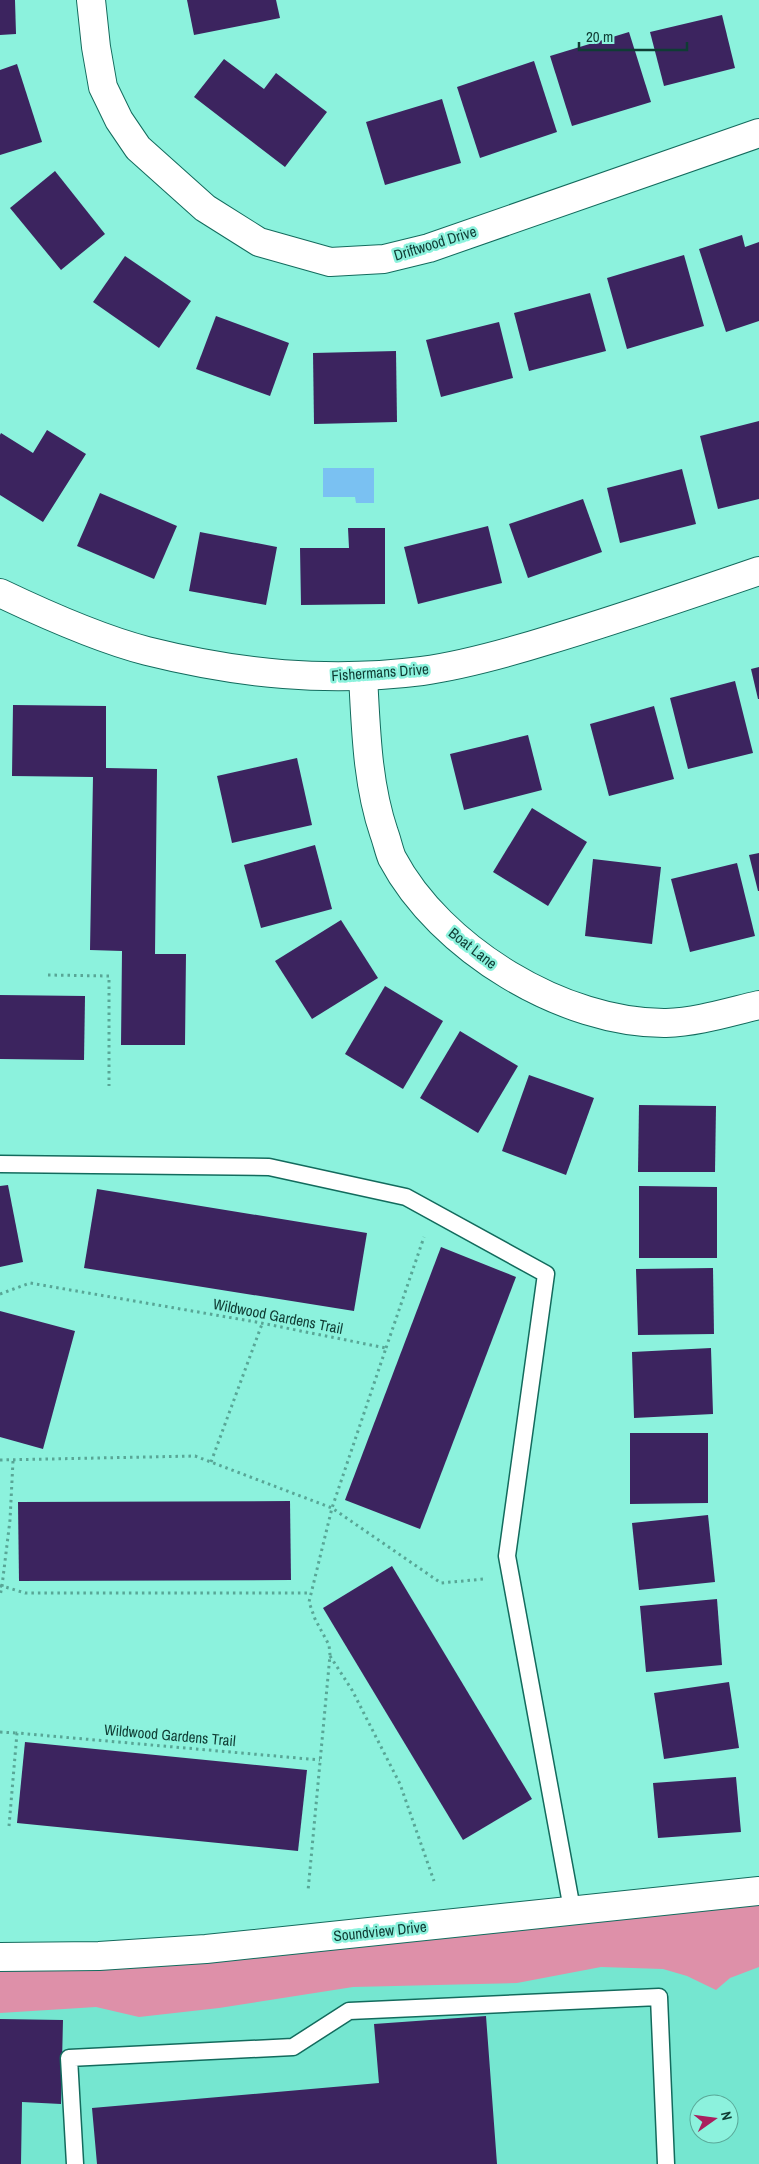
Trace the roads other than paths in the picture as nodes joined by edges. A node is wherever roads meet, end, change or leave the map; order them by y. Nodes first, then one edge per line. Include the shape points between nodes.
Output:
1 (91, 0) edge
2 (759, 133) edge
3 (759, 571) edge
4 (0, 595) edge
5 (363, 676) junction
6 (759, 1004) edge
7 (0, 1164) edge
8 (759, 1891) edge
9 (572, 1909) junction
10 (0, 1957) edge
11 (75, 2164) edge
12 (666, 2164) edge

1 - 2 street, Driftwood Drive via 104,87 119,120 138,148 205,208 259,242 330,262 384,258 429,248
3 - 5 street, Fishermans Drive via 615,621 514,651 422,671
4 - 5 street, Fishermans Drive via 146,651 248,672
5 - 6 street, Boat Lane via 366,747 376,810 392,858 420,900 453,934 505,973 560,1002 596,1014 666,1023 700,1019
7 - 9 lane via 269,1167 406,1197 546,1274 507,1556
8 - 9 street, Soundview Drive
9 - 10 street, Soundview Drive via 206,1949 99,1956
11 - 12 lane via 69,2058 294,2047 349,2011 659,1997

